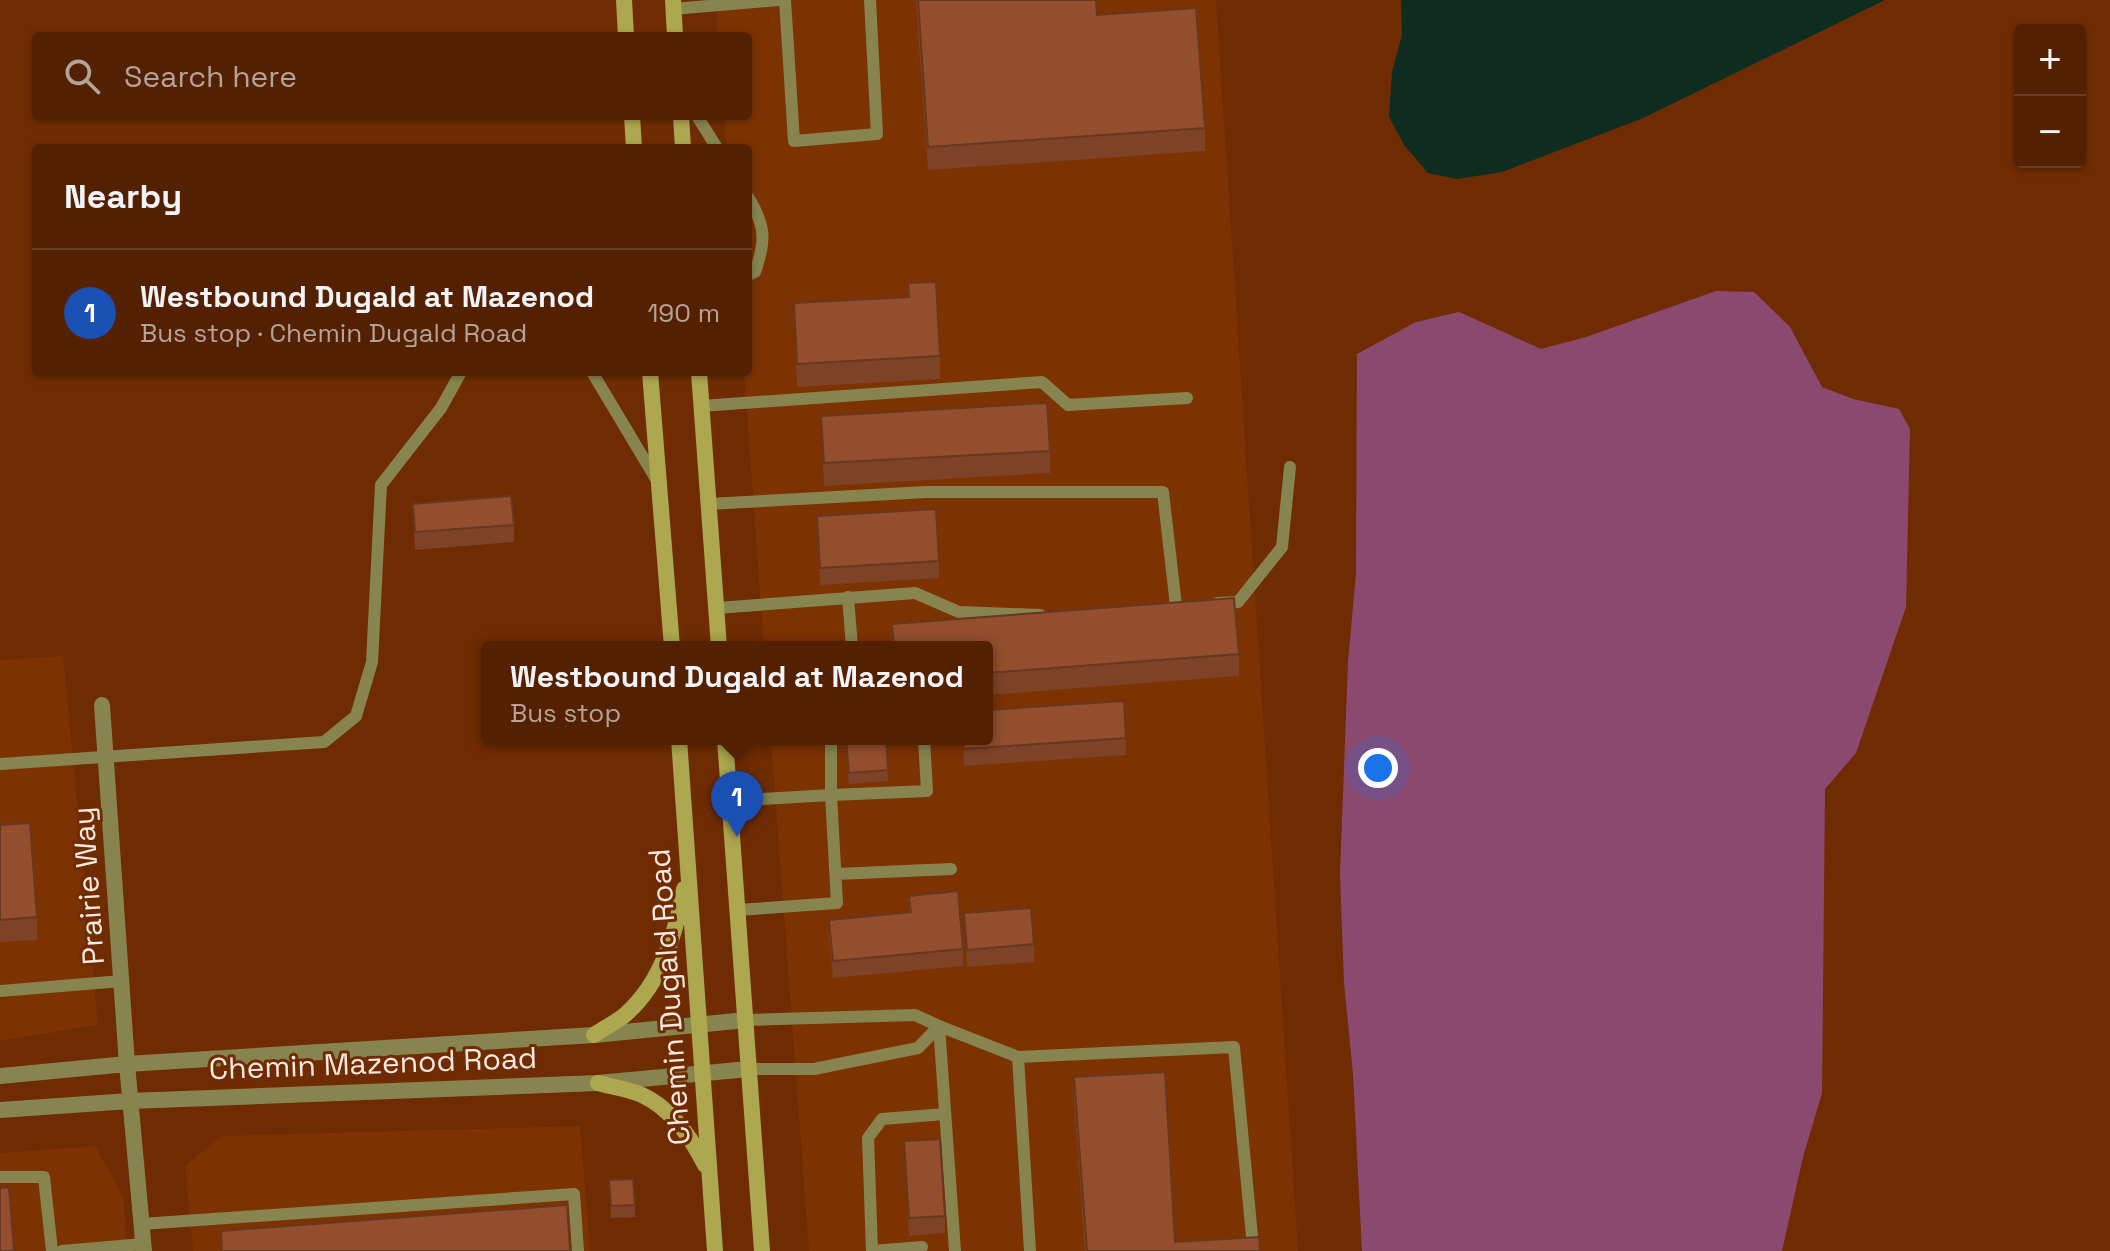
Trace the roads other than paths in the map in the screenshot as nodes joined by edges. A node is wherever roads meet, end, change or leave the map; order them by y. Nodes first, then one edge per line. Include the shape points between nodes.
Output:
1 (624, 0) edge
2 (778, 0) edge
3 (785, 0) edge
4 (870, 0) edge
5 (673, 4) edge
6 (626, 32) edge
7 (675, 32) edge
8 (632, 120) edge
9 (681, 120) edge
10 (700, 120) edge
11 (634, 144) edge
12 (683, 144) edge
13 (714, 144) edge
14 (752, 204) edge
15 (752, 273) edge
16 (459, 376) edge
17 (594, 376) edge
18 (650, 376) edge
19 (699, 376) edge
20 (1187, 398) dead end
21 (701, 406) junction
22 (1290, 467) dead end
23 (659, 484) junction
24 (709, 504) junction
25 (848, 597) junction
26 (1207, 604) edge
27 (1192, 605) edge
28 (1176, 606) junction
29 (1162, 607) edge
30 (717, 608) junction
31 (1060, 614) edge
32 (672, 641) edge
33 (719, 641) edge
34 (852, 641) edge
35 (102, 705) dead end
36 (679, 745) edge
37 (725, 745) edge
38 (831, 745) edge
39 (924, 745) edge
40 (107, 757) junction
41 (0, 764) edge
42 (831, 795) junction
43 (730, 801) junction
44 (689, 868) junction
45 (951, 869) dead end
46 (837, 874) junction
47 (738, 910) junction
48 (122, 981) junction
49 (0, 991) edge
50 (746, 1020) junction
51 (698, 1026) junction
52 (939, 1026) junction
53 (594, 1035) junction
54 (1018, 1057) junction
55 (127, 1064) junction
56 (749, 1069) junction
57 (702, 1074) junction
58 (0, 1076) edge
59 (598, 1083) junction
60 (130, 1101) junction
61 (0, 1110) edge
62 (945, 1114) junction
63 (710, 1174) junction
64 (0, 1177) edge
65 (141, 1224) junction
66 (1252, 1236) edge
67 (143, 1247) edge
68 (922, 1247) dead end
69 (52, 1251) edge
70 (62, 1251) edge
71 (578, 1251) edge
72 (715, 1251) edge
73 (762, 1251) edge
74 (955, 1251) edge
75 (1030, 1251) edge

1 - 6 main road
2 - 5 lane
3 - 4 lane via 794,141 877,134
5 - 7 main road
8 - 11 main road
9 - 12 main road
10 - 13 lane
14 - 15 lane via 765,243
16 - 40 lane via 441,408 381,485 372,662 356,716 324,742
17 - 23 lane
18 - 23 main road
19 - 21 main road
20 - 21 lane via 1068,405 1042,382
21 - 24 main road
22 - 26 lane via 1282,547 1238,602
23 - 32 main road
24 - 28 lane via 926,492 1163,492
24 - 30 main road
25 - 30 lane
25 - 31 lane via 915,593 959,612
25 - 34 lane
27 - 28 lane
28 - 29 lane
30 - 33 main road
35 - 40 street, Prairie Way
36 - 44 main road, Chemin Dugald Road
37 - 43 main road
38 - 42 lane
39 - 42 lane via 927,791
40 - 41 lane
40 - 48 street, Prairie Way
42 - 43 lane
42 - 46 lane
43 - 47 main road
44 - 51 main road, Chemin Dugald Road
44 - 53 main road via 675,937 651,985 626,1014
45 - 46 lane
46 - 47 lane via 837,903
47 - 50 main road
48 - 49 lane
48 - 55 street, Prairie Way
50 - 51 street, Chemin Mazenod Road
50 - 52 lane via 915,1015
50 - 56 main road
51 - 53 street, Chemin Mazenod Road
51 - 57 main road, Chemin Dugald Road
52 - 54 lane
52 - 56 lane via 918,1048 814,1069
52 - 62 lane
53 - 55 street, Chemin Mazenod Road
54 - 66 lane via 1234,1047
54 - 75 lane
55 - 58 street, Chemin Mazenod Road
55 - 60 street, Prairie Way
56 - 57 street, Chemin Mazenod Road
56 - 73 main road
57 - 59 street, Chemin Mazenod Road
57 - 63 main road, Chemin Dugald Road
59 - 60 street, Chemin Mazenod Road
59 - 63 main road via 642,1095 668,1113 690,1135
60 - 61 street, Chemin Mazenod Road
60 - 65 street, Prairie Way
62 - 68 lane via 882,1119 868,1138 872,1251
62 - 74 lane
63 - 72 main road, Chemin Dugald Road
64 - 69 lane via 44,1177
65 - 67 street, Prairie Way
65 - 71 lane via 574,1194
67 - 70 lane

